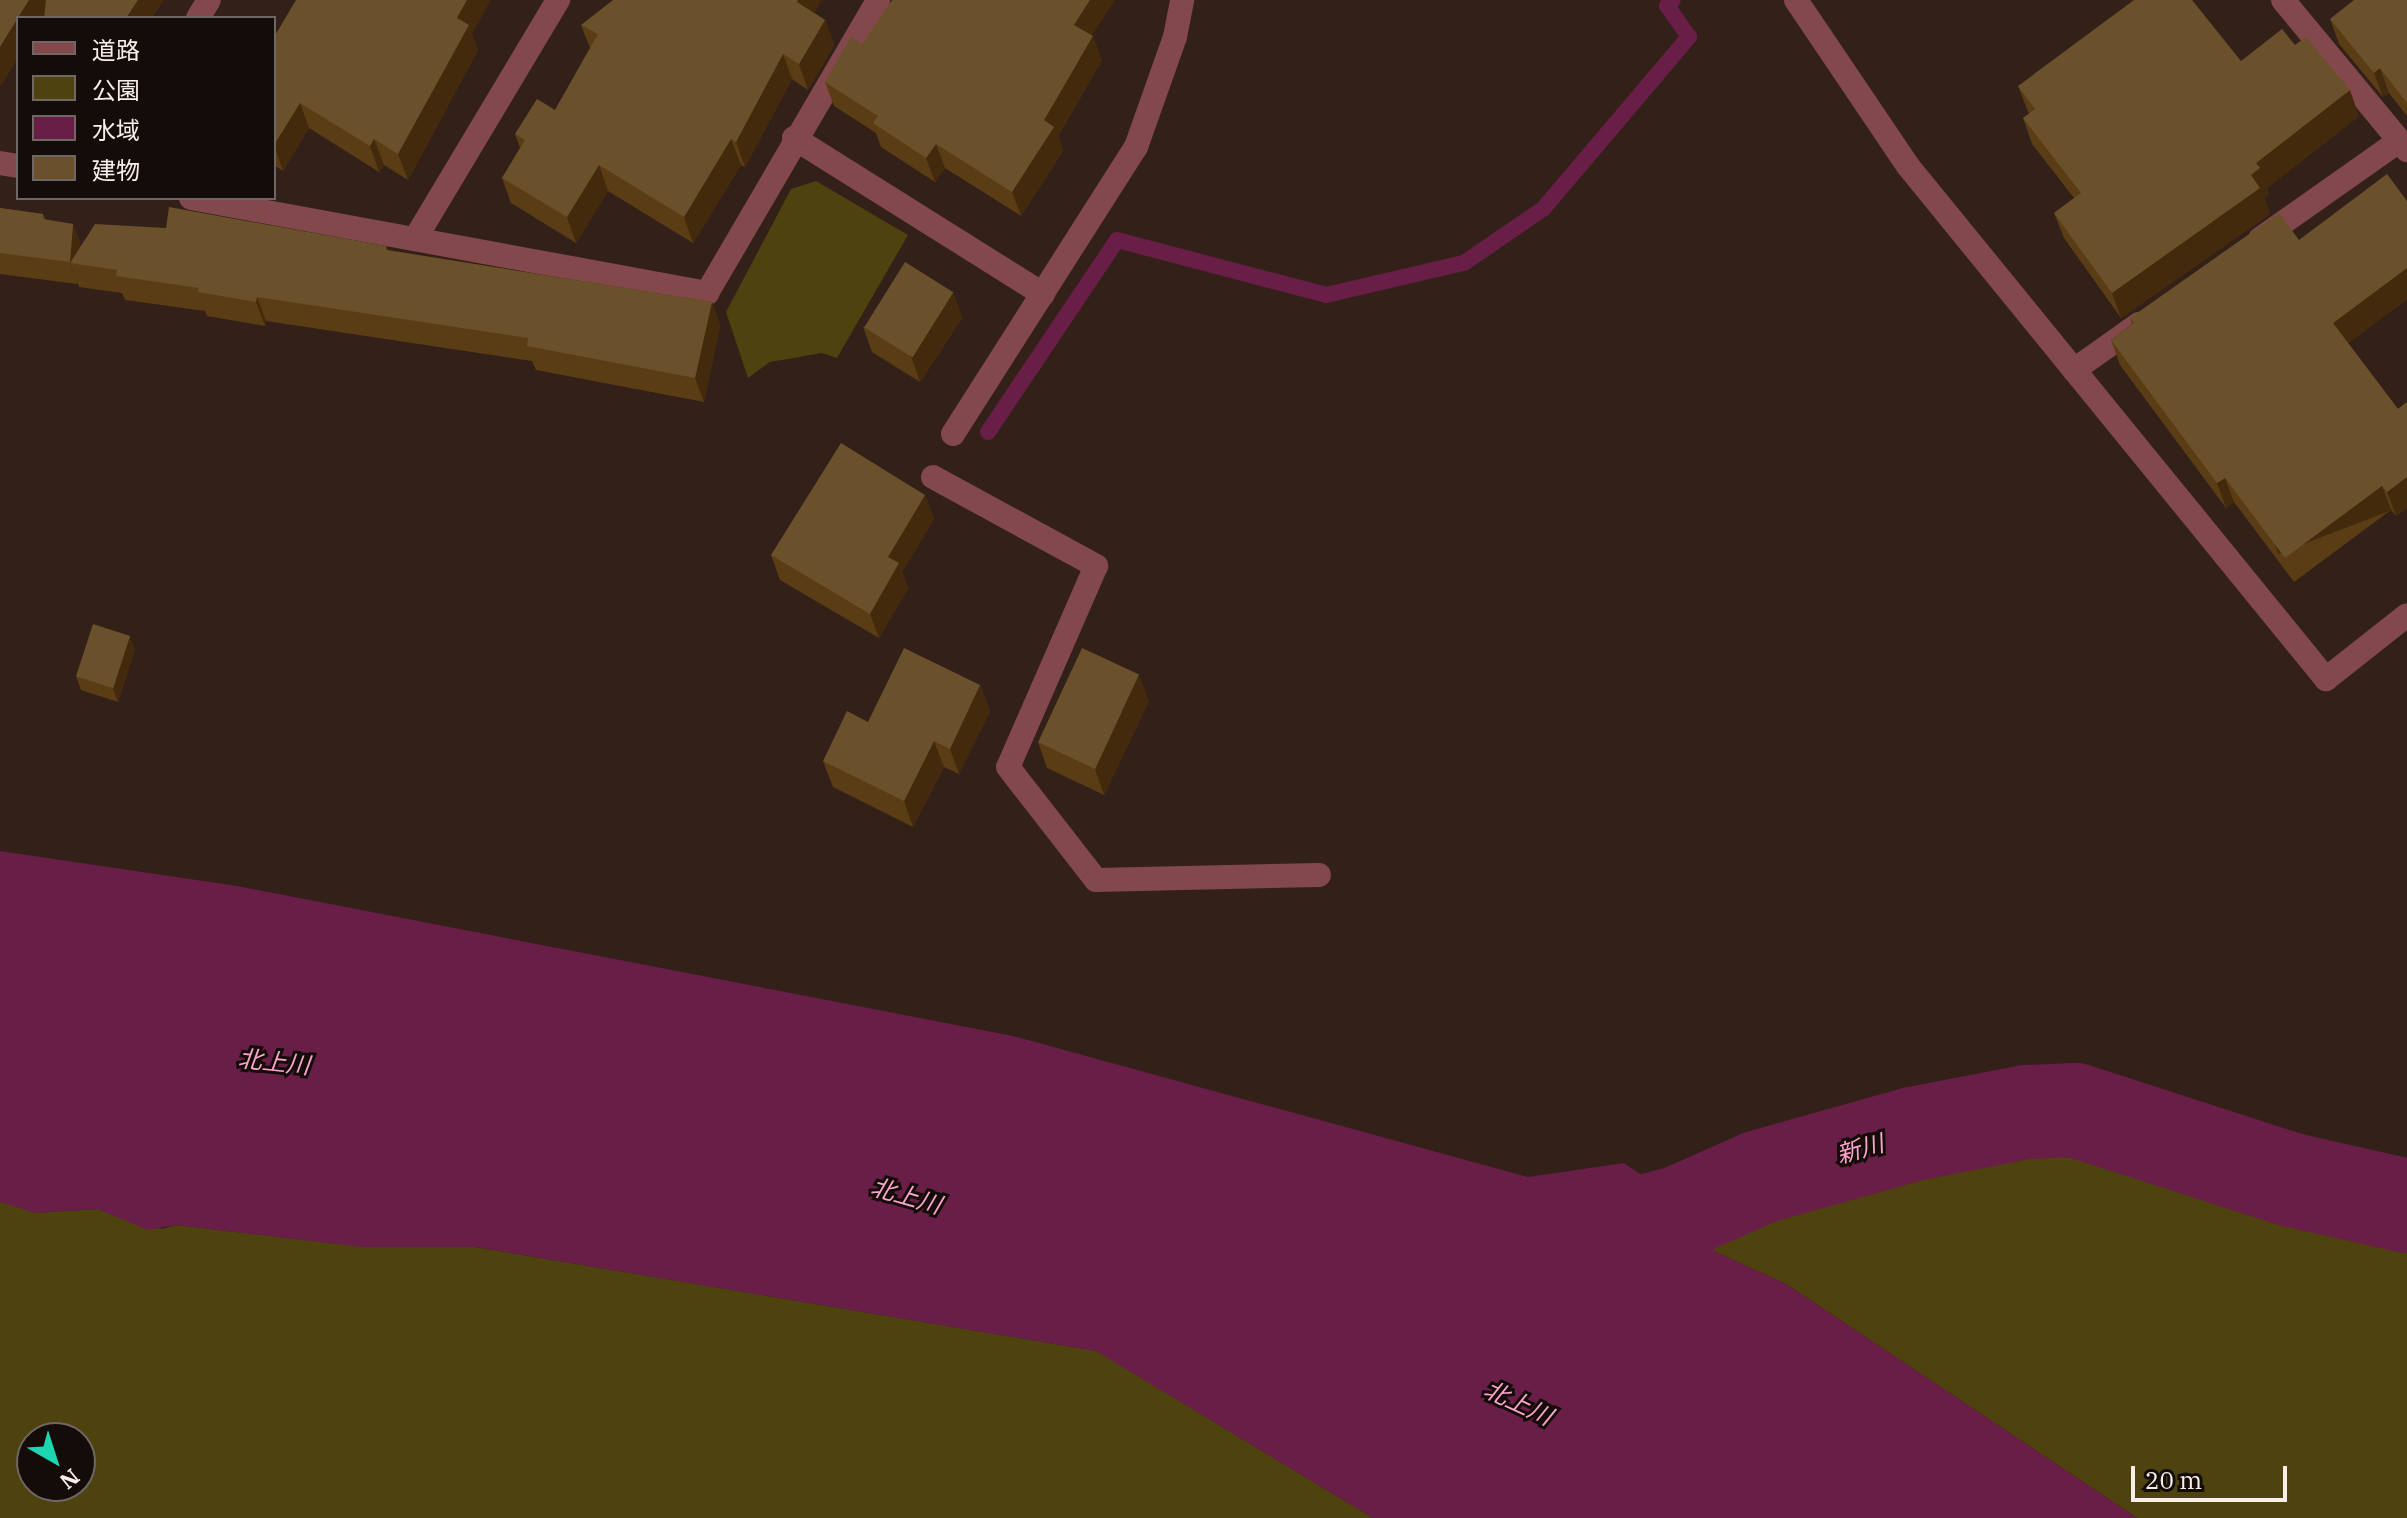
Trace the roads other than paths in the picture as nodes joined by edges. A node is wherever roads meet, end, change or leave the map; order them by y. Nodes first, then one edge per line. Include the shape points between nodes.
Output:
1 (558, 0) edge
2 (878, 0) edge
3 (1182, 0) edge
4 (1796, 0) edge
5 (2283, 0) edge
6 (794, 138) junction
7 (2403, 146) edge
8 (202, 200) edge
9 (415, 239) junction
10 (2243, 251) edge
11 (1043, 294) junction
12 (2165, 306) edge
13 (2074, 370) junction
14 (953, 434) dead end
15 (933, 477) dead end
16 (2407, 615) edge
17 (1319, 875) dead end

1 - 9 street
2 - 6 street
3 - 11 street via 1175,37 1136,147
4 - 13 street via 1908,166
5 - 7 street
6 - 9 street via 707,293
6 - 11 street
7 - 10 street
8 - 9 street
11 - 14 street
12 - 13 street
13 - 16 street via 2326,679
15 - 17 street via 1096,566 1008,767 1096,880

